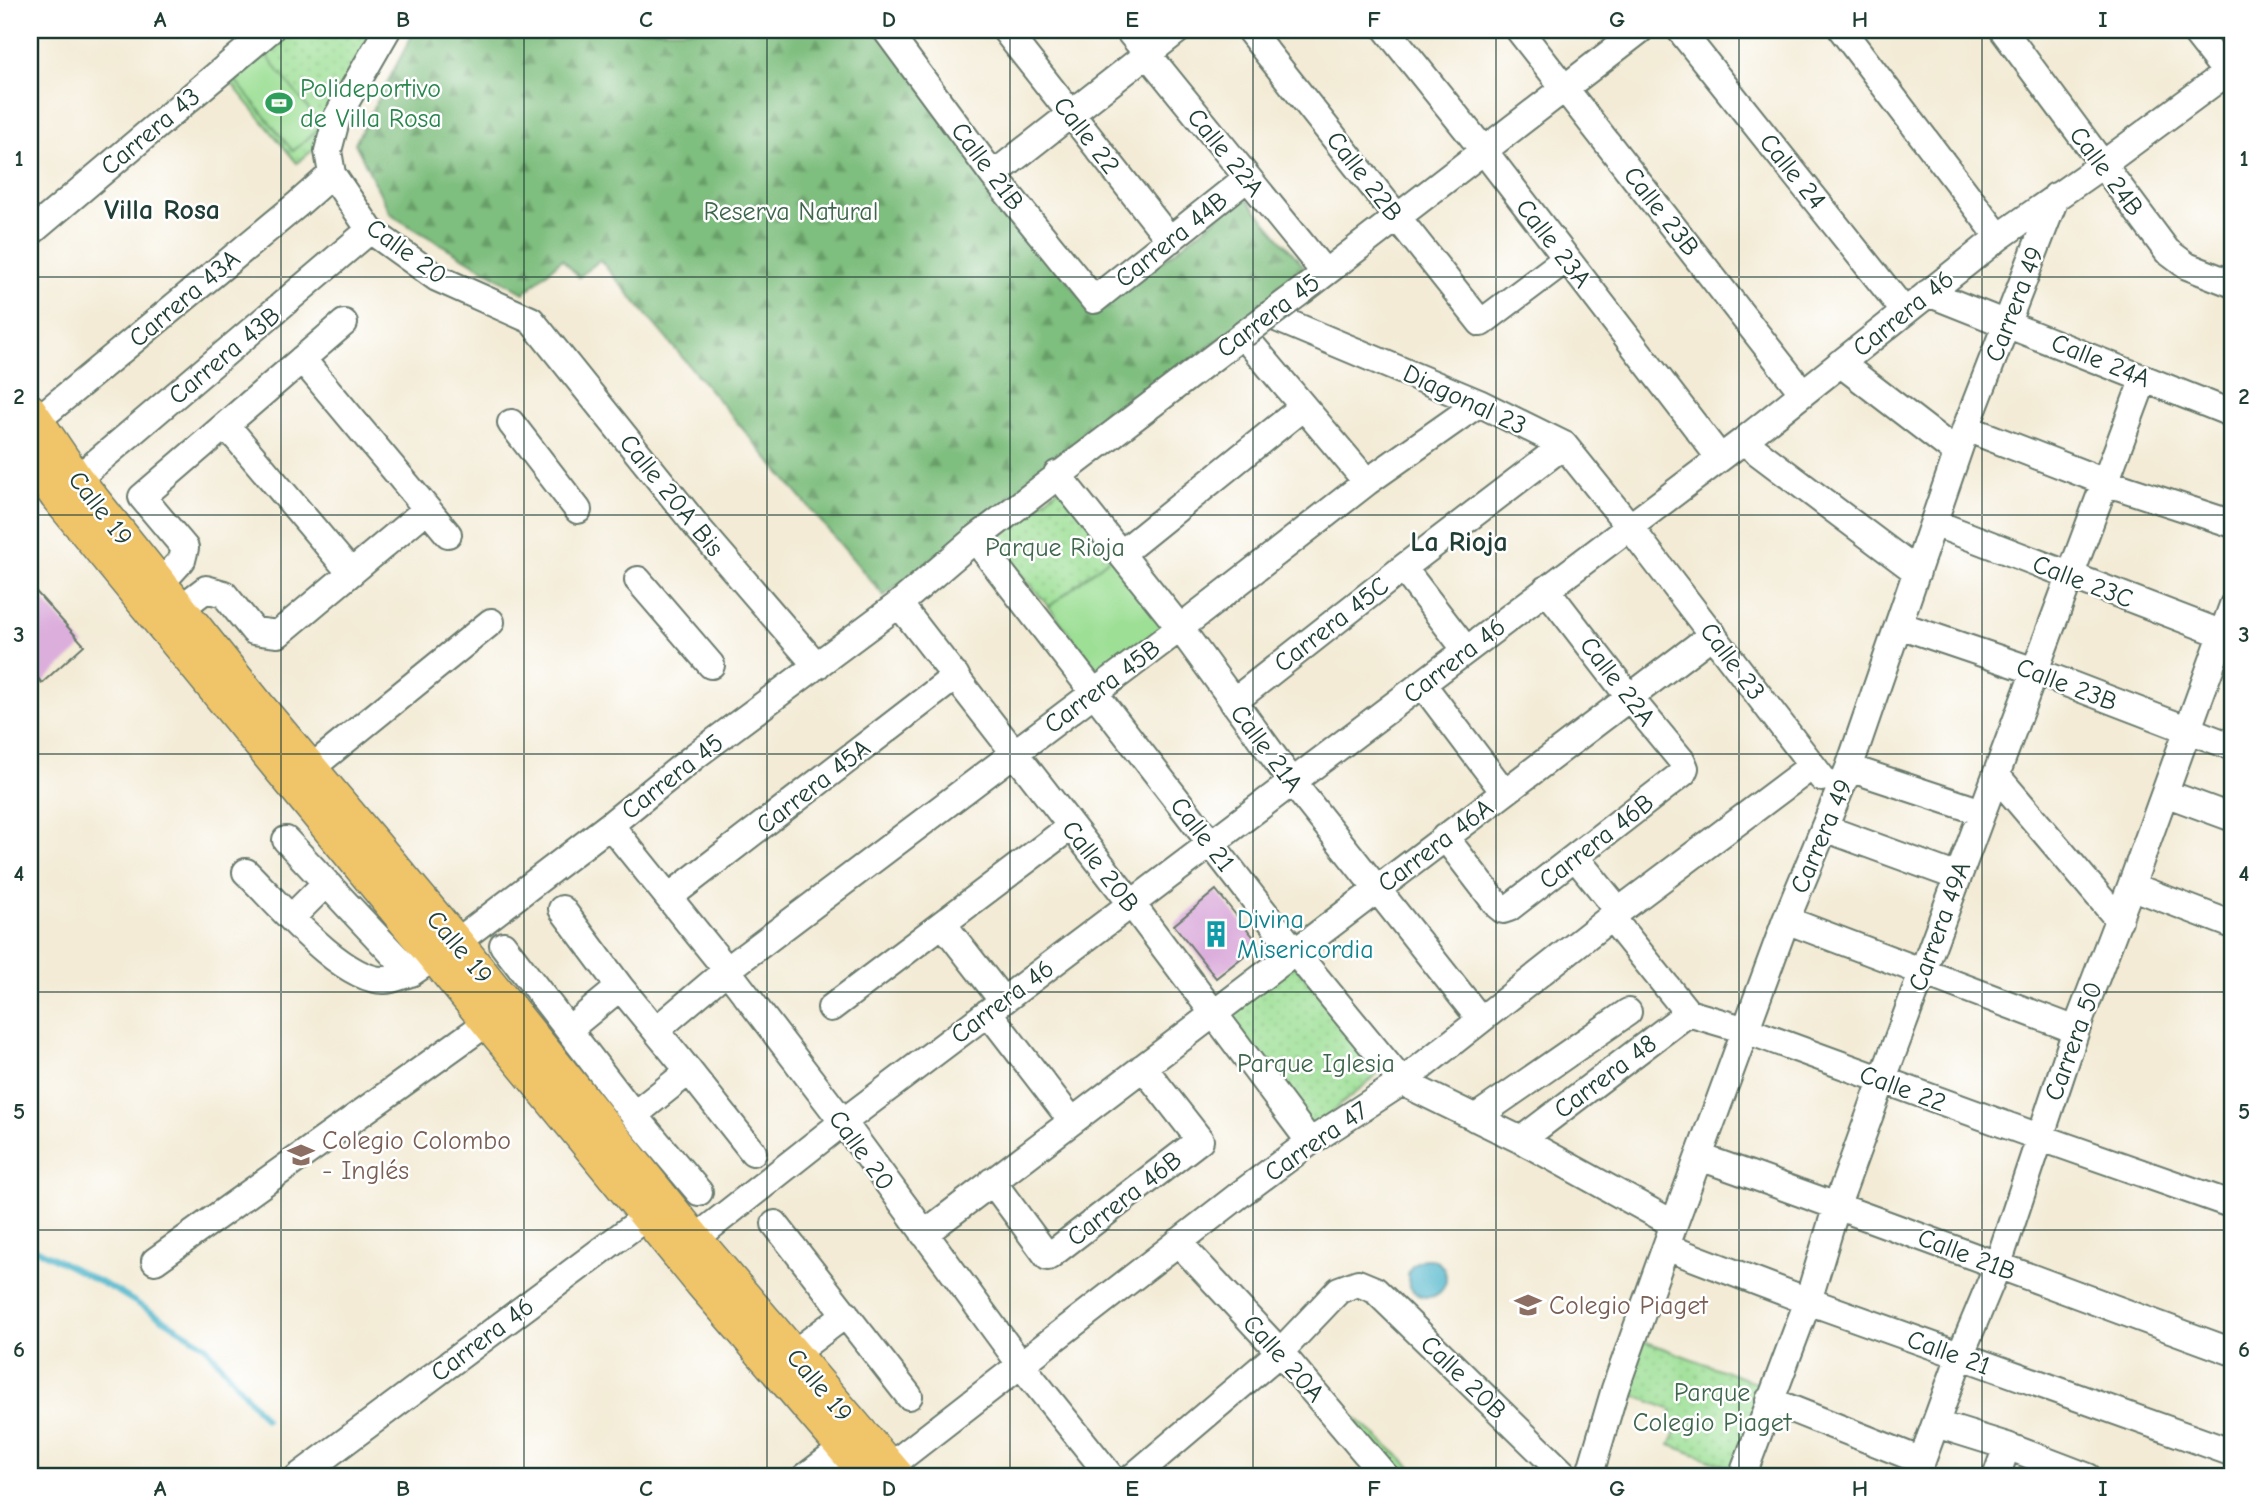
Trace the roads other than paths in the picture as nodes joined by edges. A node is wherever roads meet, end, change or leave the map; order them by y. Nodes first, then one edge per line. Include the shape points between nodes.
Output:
1 (387, 30) edge
2 (886, 30) edge
3 (1005, 30) edge
4 (1128, 30) edge
5 (1178, 30) edge
6 (1249, 30) edge
7 (1387, 30) edge
8 (1520, 30) edge
9 (1640, 30) edge
10 (1680, 30) edge
11 (1842, 30) edge
12 (2003, 30) edge
13 (2193, 30) edge
14 (262, 32) edge
15 (1146, 54) junction
16 (2231, 74) edge
17 (1565, 88) junction
18 (1070, 114) junction
19 (1484, 151) junction
20 (2102, 165) junction
21 (331, 174) junction
22 (993, 175) junction
23 (1247, 178) junction
24 (2056, 197) junction
25 (1398, 218) junction
26 (370, 230) junction
27 (30, 233) edge
28 (1999, 237) junction
29 (1171, 240) junction
30 (1566, 258) junction
31 (1325, 273) junction
32 (2233, 284) edge
33 (1928, 293) junction
34 (1094, 300) joint
35 (1905, 312) junction
36 (1269, 316) dead end
37 (531, 320) joint
38 (344, 323) dead end
39 (2007, 323) junction
40 (1244, 335) junction
41 (302, 359) junction
42 (1840, 363) junction
43 (2144, 378) junction
44 (1803, 393) junction
45 (1479, 403) junction
46 (1303, 407) junction
47 (2233, 414) edge
48 (33, 416) edge
49 (511, 423) dead end
50 (226, 425) junction
51 (1743, 441) junction
52 (1961, 441) junction
53 (1563, 445) junction
54 (30, 458) edge
55 (1720, 458) junction
56 (1057, 474) junction
57 (78, 479) junction
58 (1367, 482) junction
59 (2105, 482) junction
60 (427, 509) junction
61 (578, 510) dead end
62 (1934, 523) junction
63 (2233, 524) edge
64 (1629, 526) junction
65 (448, 534) dead end
66 (975, 539) junction
67 (1122, 553) junction
68 (1403, 568) junction
69 (1917, 572) junction
70 (351, 573) junction
71 (2070, 576) junction
72 (638, 580) dead end
73 (160, 584) junction
74 (1546, 589) junction
75 (2233, 605) edge
76 (181, 608) junction
77 (893, 608) junction
78 (491, 622) dead end
79 (1899, 625) junction
80 (1180, 628) junction
81 (1713, 634) junction
82 (2228, 636) edge
83 (1466, 650) junction
84 (711, 666) dead end
85 (817, 666) junction
86 (2035, 671) junction
87 (956, 676) junction
88 (1423, 685) junction
89 (1092, 692) junction
90 (1629, 698) junction
91 (1233, 702) junction
92 (2188, 730) junction
93 (2233, 747) edge
94 (1014, 752) junction
95 (1812, 766) junction
96 (1849, 768) junction
97 (310, 769) junction
98 (1683, 773) joint
99 (1996, 775) junction
100 (1293, 783) junction
101 (1504, 792) junction
102 (2165, 793) junction
103 (1838, 796) junction
104 (1982, 812) junction
105 (2233, 818) edge
106 (610, 825) junction
107 (1070, 827) junction
108 (1824, 828) junction
109 (1445, 837) junction
110 (286, 840) dead end
111 (1212, 844) junction
112 (1575, 858) junction
113 (246, 872) dead end
114 (1958, 877) junction
115 (326, 883) junction
116 (2131, 886) junction
117 (1377, 889) junction
118 (669, 897) junction
119 (1130, 903) junction
120 (562, 909) dead end
121 (1615, 914) junction
122 (292, 917) junction
123 (1786, 920) junction
124 (2119, 920) junction
125 (943, 924) junction
126 (2233, 925) edge
127 (503, 945) dead end
128 (1295, 951) junction
129 (434, 957) junction
130 (727, 970) junction
131 (1922, 973) junction
132 (620, 987) junction
133 (995, 1007) junction
134 (831, 1008) dead end
135 (1628, 1012) dead end
136 (1214, 1013) junction
137 (1688, 1013) junction
138 (1480, 1019) junction
139 (488, 1022) junction
140 (569, 1029) junction
141 (656, 1030) junction
142 (1746, 1030) junction
143 (2076, 1030) junction
144 (1143, 1067) junction
145 (689, 1071) junction
146 (587, 1079) junction
147 (1882, 1081) junction
148 (1402, 1082) junction
149 (634, 1115) junction
150 (1475, 1118) junction
151 (1072, 1121) junction
152 (843, 1122) junction
153 (2039, 1137) junction
154 (1521, 1140) junction
155 (1310, 1142) junction
156 (753, 1152) dead end
157 (1700, 1157) junction
158 (992, 1181) junction
159 (699, 1192) dead end
160 (1837, 1205) junction
161 (2233, 1205) edge
162 (656, 1209) junction
163 (775, 1224) dead end
164 (924, 1234) junction
165 (1670, 1236) junction
166 (1178, 1242) junction
167 (686, 1246) junction
168 (155, 1262) dead end
169 (1997, 1266) junction
170 (1808, 1301) junction
171 (846, 1314) junction
172 (1280, 1352) junction
173 (2233, 1352) edge
174 (793, 1354) junction
175 (1960, 1356) junction
176 (1021, 1365) junction
177 (909, 1395) dead end
178 (1769, 1400) junction
179 (1936, 1424) junction
180 (2007, 1446) junction
181 (842, 1449) junction
182 (2233, 1453) edge
183 (1919, 1469) edge
184 (885, 1474) edge
185 (2078, 1475) edge
186 (298, 1477) edge
187 (805, 1477) edge
188 (1111, 1477) edge
189 (1133, 1477) edge
190 (1387, 1477) edge
191 (1567, 1477) edge
192 (1589, 1477) edge
193 (1742, 1477) edge
194 (1996, 1477) edge

1 - 21 street via 337,117 328,151
2 - 22 street, Calle 21B
3 - 18 street, Calle 22
4 - 15 street, Calle 22A
5 - 15 street
6 - 25 street, Calle 22B
7 - 19 street, Calle 23A
8 - 17 street, Calle 23B
9 - 17 street, Carrera 45
10 - 35 street, Calle 24
11 - 28 street
12 - 20 street, Calle 24B
13 - 16 street
14 - 27 street, Carrera 43
15 - 18 street
15 - 23 street, Calle 22A
16 - 20 street, Carrera 46
17 - 19 street, Carrera 45
17 - 44 street, Calle 23B
18 - 22 street
18 - 29 street, Calle 22
19 - 25 street, Carrera 45
19 - 30 street, Calle 23A
20 - 24 street, Carrera 46
20 - 32 street, Calle 24B via 2167,251 2187,266
21 - 26 street, Calle 20
21 - 48 street, Carrera 43A
22 - 34 street, Calle 21B
23 - 29 street, Carrera 44B
23 - 31 street, Calle 22A
24 - 28 street, Carrera 46
24 - 39 street, Carrera 49
25 - 30 street, Calle 22B via 1481,323
25 - 31 street, Carrera 45
26 - 37 street, Calle 20 via 436,278
26 - 57 street, Carrera 43B
28 - 33 street, Carrera 46
29 - 34 street, Carrera 44B
30 - 55 street, Calle 23A
31 - 40 street, Carrera 45, bridge
33 - 35 street, Carrera 46
33 - 39 street, Calle 24A
35 - 42 street, Carrera 46
36 - 45 street, Diagonal 23
37 - 85 street, Calle 20A Bis via 699,529
38 - 41 street
39 - 43 street, Calle 24A
39 - 52 street, Carrera 49
40 - 46 street
40 - 56 street, Carrera 45
41 - 50 street
41 - 60 street
42 - 44 street, Carrera 46
42 - 52 street
43 - 47 street, Calle 24A
43 - 59 street, Carrera 49A
44 - 51 street, Carrera 46
45 - 53 street, Diagonal 23
45 - 58 street, Carrera 45B
46 - 58 street
46 - 67 street
48 - 57 main road, Calle 19
49 - 61 street
50 - 70 street
50 - 73 street via 142,497 185,548 182,560
51 - 55 street, Carrera 46
51 - 69 street
52 - 59 street
52 - 62 street, Carrera 49
53 - 64 street, Diagonal 23
53 - 68 street, Carrera 45C
54 - 129 main road, Calle 19 via 56,496
55 - 64 street, Carrera 46
56 - 66 street, Carrera 45
56 - 67 street, Calle 21A
57 - 73 main road, Calle 19
58 - 80 street, Carrera 45B
59 - 63 street
59 - 71 street, Carrera 49A
60 - 65 street
60 - 70 street
62 - 69 street, Carrera 49
62 - 71 street, Calle 23C
64 - 74 street, Carrera 46
64 - 81 street, Calle 23
66 - 77 street, Carrera 45
66 - 89 street, Calle 21
67 - 80 street, Calle 21A
68 - 83 street
68 - 91 street, Carrera 45C
69 - 79 street, Carrera 49
70 - 76 street via 278,634 254,631 224,594 206,589
71 - 82 street, Calle 23C
71 - 86 street, Carrera 49A
72 - 84 street
73 - 76 main road, Calle 19
74 - 83 street, Carrera 46
74 - 90 street, Calle 22A
75 - 82 street, Carrera 50
76 - 97 main road, Calle 19
77 - 85 street, Carrera 45
77 - 87 street, Calle 20B
78 - 97 street
79 - 86 street, Calle 23B
79 - 96 street, Carrera 49
80 - 89 street, Carrera 45B
80 - 91 street, Calle 21A
81 - 90 street, Carrera 46A
81 - 95 street, Calle 23
82 - 92 street, Carrera 50
83 - 88 street, Carrera 46
85 - 106 street, Carrera 45
86 - 92 street, Calle 23B
86 - 99 street, Carrera 49A
87 - 94 street, Calle 20B
87 - 118 street, Carrera 45A
88 - 100 street, Carrera 46
88 - 101 street
89 - 94 street, Carrera 45B
89 - 111 street, Calle 21
90 - 98 street, Calle 22A via 1682,761
90 - 101 street, Carrera 46A
91 - 100 street, Calle 21A
92 - 93 street, Calle 23B
92 - 102 street, Carrera 50
94 - 107 street, Calle 20B
94 - 130 street, Carrera 45B
95 - 103 street, Calle 23
95 - 121 street, Carrera 47
96 - 103 street, Carrera 49
96 - 104 street
97 - 129 main road, Calle 19
98 - 112 street, Carrera 46B
99 - 104 street, Carrera 49A
99 - 124 street
100 - 111 street, Carrera 46
100 - 117 street, Calle 21A
101 - 109 street, Carrera 46A
102 - 105 street
102 - 116 street, Carrera 50
103 - 108 street, Carrera 49
104 - 114 street, Carrera 49A
106 - 118 street, Calle 20
106 - 129 street, Carrera 45
107 - 119 street, Calle 20B
107 - 125 street
108 - 114 street
108 - 123 street, Carrera 49
109 - 112 street, Carrera 46B via 1503,910
109 - 117 street, Carrera 46A
110 - 115 street
111 - 119 street, Carrera 46
111 - 128 street, Calle 21
112 - 121 street
113 - 122 street
114 - 131 street, Carrera 49A
115 - 122 street
115 - 129 street
116 - 124 street, Carrera 50
116 - 126 street
117 - 128 street, Carrera 46A
117 - 138 street, Calle 21A
118 - 130 street, Calle 20
119 - 133 street, Carrera 46
119 - 136 street, Calle 20B
120 - 132 street
121 - 137 street
121 - 138 street, Carrera 47
122 - 129 street via 356,973 384,980
123 - 131 street
123 - 142 street, Carrera 49
124 - 143 street, Carrera 50
125 - 133 street
125 - 134 street
127 - 140 street
128 - 136 street, Carrera 46A
128 - 148 street, Calle 21
129 - 139 main road, Calle 19
129 - 146 main road, Calle 19
130 - 141 street, Carrera 45B
130 - 152 street, Calle 20
131 - 143 street
131 - 147 street, Carrera 49A
132 - 140 street
132 - 141 street
133 - 151 street
133 - 152 street, Carrera 46
135 - 150 street
136 - 144 street, Carrera 46A
136 - 155 street, Calle 20B
137 - 142 street, Calle 22
137 - 154 street, Carrera 48
138 - 148 street, Carrera 47
139 - 162 main road, Calle 19
139 - 168 street
140 - 146 street
141 - 145 street
142 - 147 street, Calle 22
142 - 157 street, Carrera 49
143 - 153 street, Carrera 50
144 - 151 street, Carrera 46A
144 - 158 street, Carrera 46B via 1200,1140 1048,1257
145 - 149 street
145 - 156 street
146 - 149 street
146 - 162 main road, Calle 19
147 - 153 street, Calle 22
147 - 160 street, Carrera 49A
148 - 150 street, Calle 21
148 - 155 street, Carrera 47
149 - 159 street
150 - 154 street, Calle 21
151 - 158 street, Carrera 46A
152 - 164 street, Calle 20
152 - 167 street, Carrera 46
153 - 161 street, Calle 22
153 - 169 street, Carrera 50
154 - 165 street, Calle 21
155 - 166 street, Carrera 47
157 - 160 street, Calle 21B
157 - 165 street, Carrera 49
158 - 164 street, Carrera 46A
160 - 169 street, Calle 21B
160 - 170 street, Carrera 49A
162 - 167 main road, Calle 19
162 - 186 street, Carrera 46
163 - 171 street
164 - 176 street, Calle 20
165 - 170 street, Calle 21
165 - 192 street, Carrera 49
166 - 172 street, Calle 20A
166 - 176 street, Carrera 47
167 - 174 main road, Calle 19
167 - 181 main road, Calle 19
169 - 173 street, Calle 21B
169 - 175 street, Carrera 50
170 - 175 street, Calle 21
170 - 178 street, Carrera 49A
171 - 174 street
171 - 177 street
172 - 189 street
172 - 190 street, Calle 20A
172 - 191 street, Calle 20B via 1339,1290 1358,1283 1375,1290
174 - 184 main road, Calle 19
175 - 179 street, Carrera 50
175 - 182 street, Calle 21
176 - 184 street, Carrera 47
176 - 188 street, Calle 20
178 - 183 street
178 - 193 street, Carrera 49A
179 - 180 street
179 - 183 street, Carrera 50
180 - 185 street
180 - 194 street
181 - 184 main road, Calle 19
181 - 187 street

